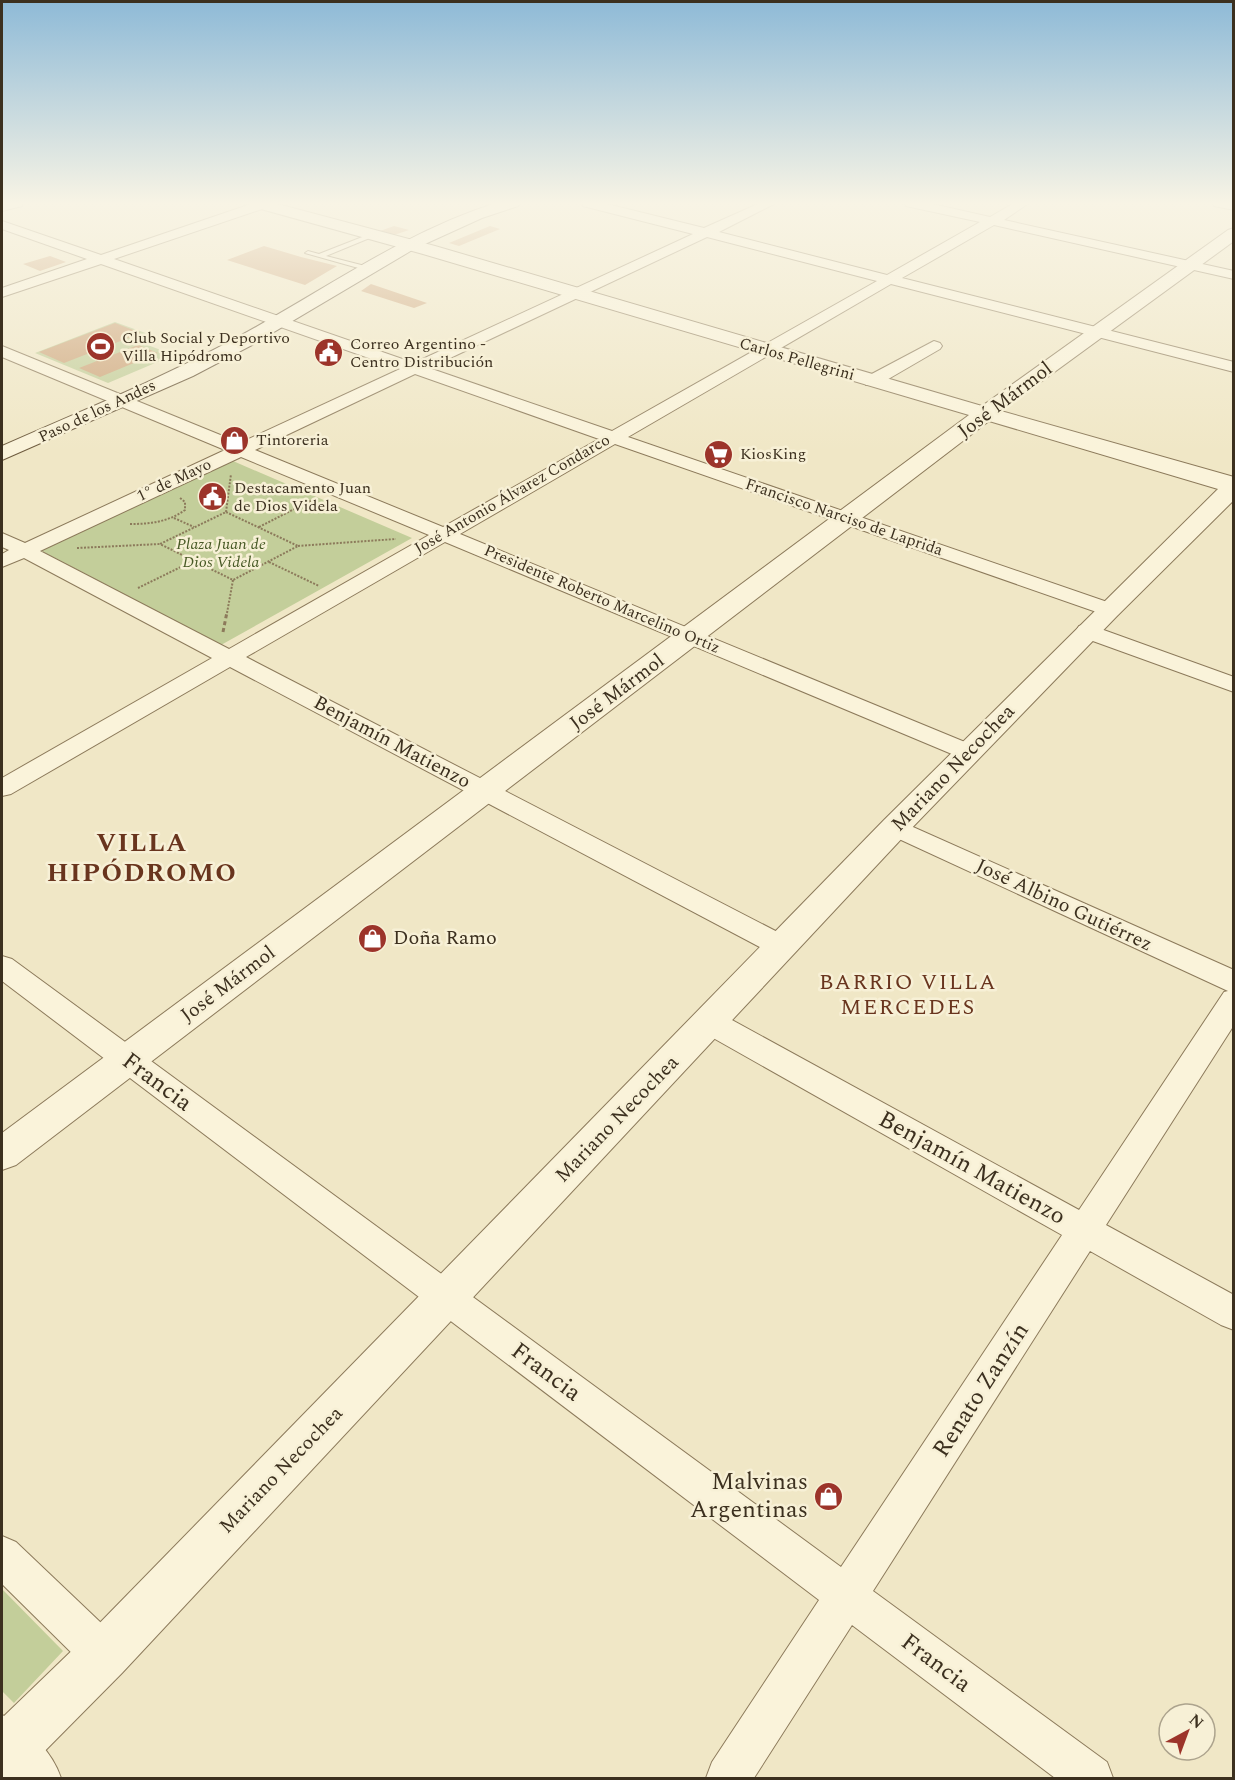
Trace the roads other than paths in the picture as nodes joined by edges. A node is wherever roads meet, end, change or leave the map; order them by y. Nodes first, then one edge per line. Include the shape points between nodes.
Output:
1 (22, 286) edge
2 (177, 286) edge
3 (338, 286) edge
4 (549, 286) edge
5 (593, 286) edge
6 (876, 286) edge
7 (915, 286) edge
8 (1162, 286) edge
9 (2, 293) edge
10 (576, 294) junction
11 (279, 322) junction
12 (1096, 333) junction
13 (934, 346) dead end
14 (765, 349) junction
15 (2, 351) edge
16 (415, 368) junction
17 (1233, 368) edge
18 (872, 381) junction
19 (121, 401) junction
20 (987, 414) junction
21 (613, 436) junction
22 (241, 449) junction
23 (2, 454) edge
24 (1233, 485) edge
25 (848, 519) junction
26 (444, 533) junction
27 (2, 539) edge
28 (12, 556) edge
29 (1098, 621) junction
30 (690, 637) junction
31 (226, 645) junction
32 (1233, 685) edge
33 (968, 752) junction
34 (2, 788) edge
35 (485, 790) junction
36 (895, 827) junction
37 (781, 946) junction
38 (2, 966) edge
39 (1233, 982) edge
40 (1233, 1000) edge
41 (710, 1022) junction
42 (127, 1060) junction
43 (2, 1154) edge
44 (1085, 1231) junction
45 (446, 1298) junction
46 (1233, 1314) edge
47 (2, 1556) edge
48 (847, 1596) junction
49 (104, 1655) junction
50 (13, 1755) edge
51 (728, 1779) edge
52 (1091, 1779) edge

1 - 9 street
2 - 11 street, Francisco Narciso de Laprida
3 - 11 street, Paso de los Andes
4 - 10 street, Carlos Pellegrini
5 - 10 street, 1° de Mayo
6 - 14 street, José Antonio Álvarez Condarco
7 - 12 street
8 - 12 street, José Mármol
10 - 14 street, Carlos Pellegrini
10 - 16 street, 1° de Mayo
11 - 16 street, Francisco Narciso de Laprida
11 - 19 street, Paso de los Andes
12 - 17 street
12 - 20 street, José Mármol
13 - 18 street
14 - 18 street, Carlos Pellegrini
14 - 21 street, José Antonio Álvarez Condarco
15 - 19 street, Presidente Roberto Marcelino Ortiz
16 - 21 street, Francisco Narciso de Laprida
16 - 22 street, 1° de Mayo
18 - 20 street, Carlos Pellegrini
19 - 22 street, Presidente Roberto Marcelino Ortiz
19 - 23 street, Paso de los Andes
20 - 24 street, Carlos Pellegrini
20 - 25 street, José Mármol
21 - 25 street, Francisco Narciso de Laprida
21 - 26 street, José Antonio Álvarez Condarco
22 - 26 street, Presidente Roberto Marcelino Ortiz
22 - 28 street, 1° de Mayo
24 - 29 street, Mariano Necochea
25 - 29 street, Francisco Narciso de Laprida
25 - 30 street, José Mármol
26 - 30 street, Presidente Roberto Marcelino Ortiz
26 - 31 street, José Antonio Álvarez Condarco via 337,595
27 - 28 street, Benjamín Matienzo
28 - 31 street, Benjamín Matienzo
29 - 32 street, Francisco Narciso de Laprida
29 - 33 street, Mariano Necochea
30 - 33 street, Presidente Roberto Marcelino Ortiz
30 - 35 street, José Mármol
31 - 34 street, José Antonio Álvarez Condarco
31 - 35 street, Benjamín Matienzo
33 - 36 street, Mariano Necochea
35 - 37 street, Benjamín Matienzo
35 - 42 street, José Mármol
36 - 37 street, Mariano Necochea
36 - 39 street, José Albino Gutiérrez
37 - 41 street, Mariano Necochea
38 - 42 street, Francia
40 - 44 street, Renato Zanzín
41 - 44 street, Benjamín Matienzo
41 - 45 street, Mariano Necochea
42 - 43 street, José Mármol
42 - 45 street, Francia
44 - 46 street, Benjamín Matienzo
44 - 48 street, Renato Zanzín
45 - 48 street, Francia
45 - 49 street, Mariano Necochea
47 - 49 street
48 - 51 street, Renato Zanzín
48 - 52 street, Francia
49 - 50 street, Mariano Necochea

